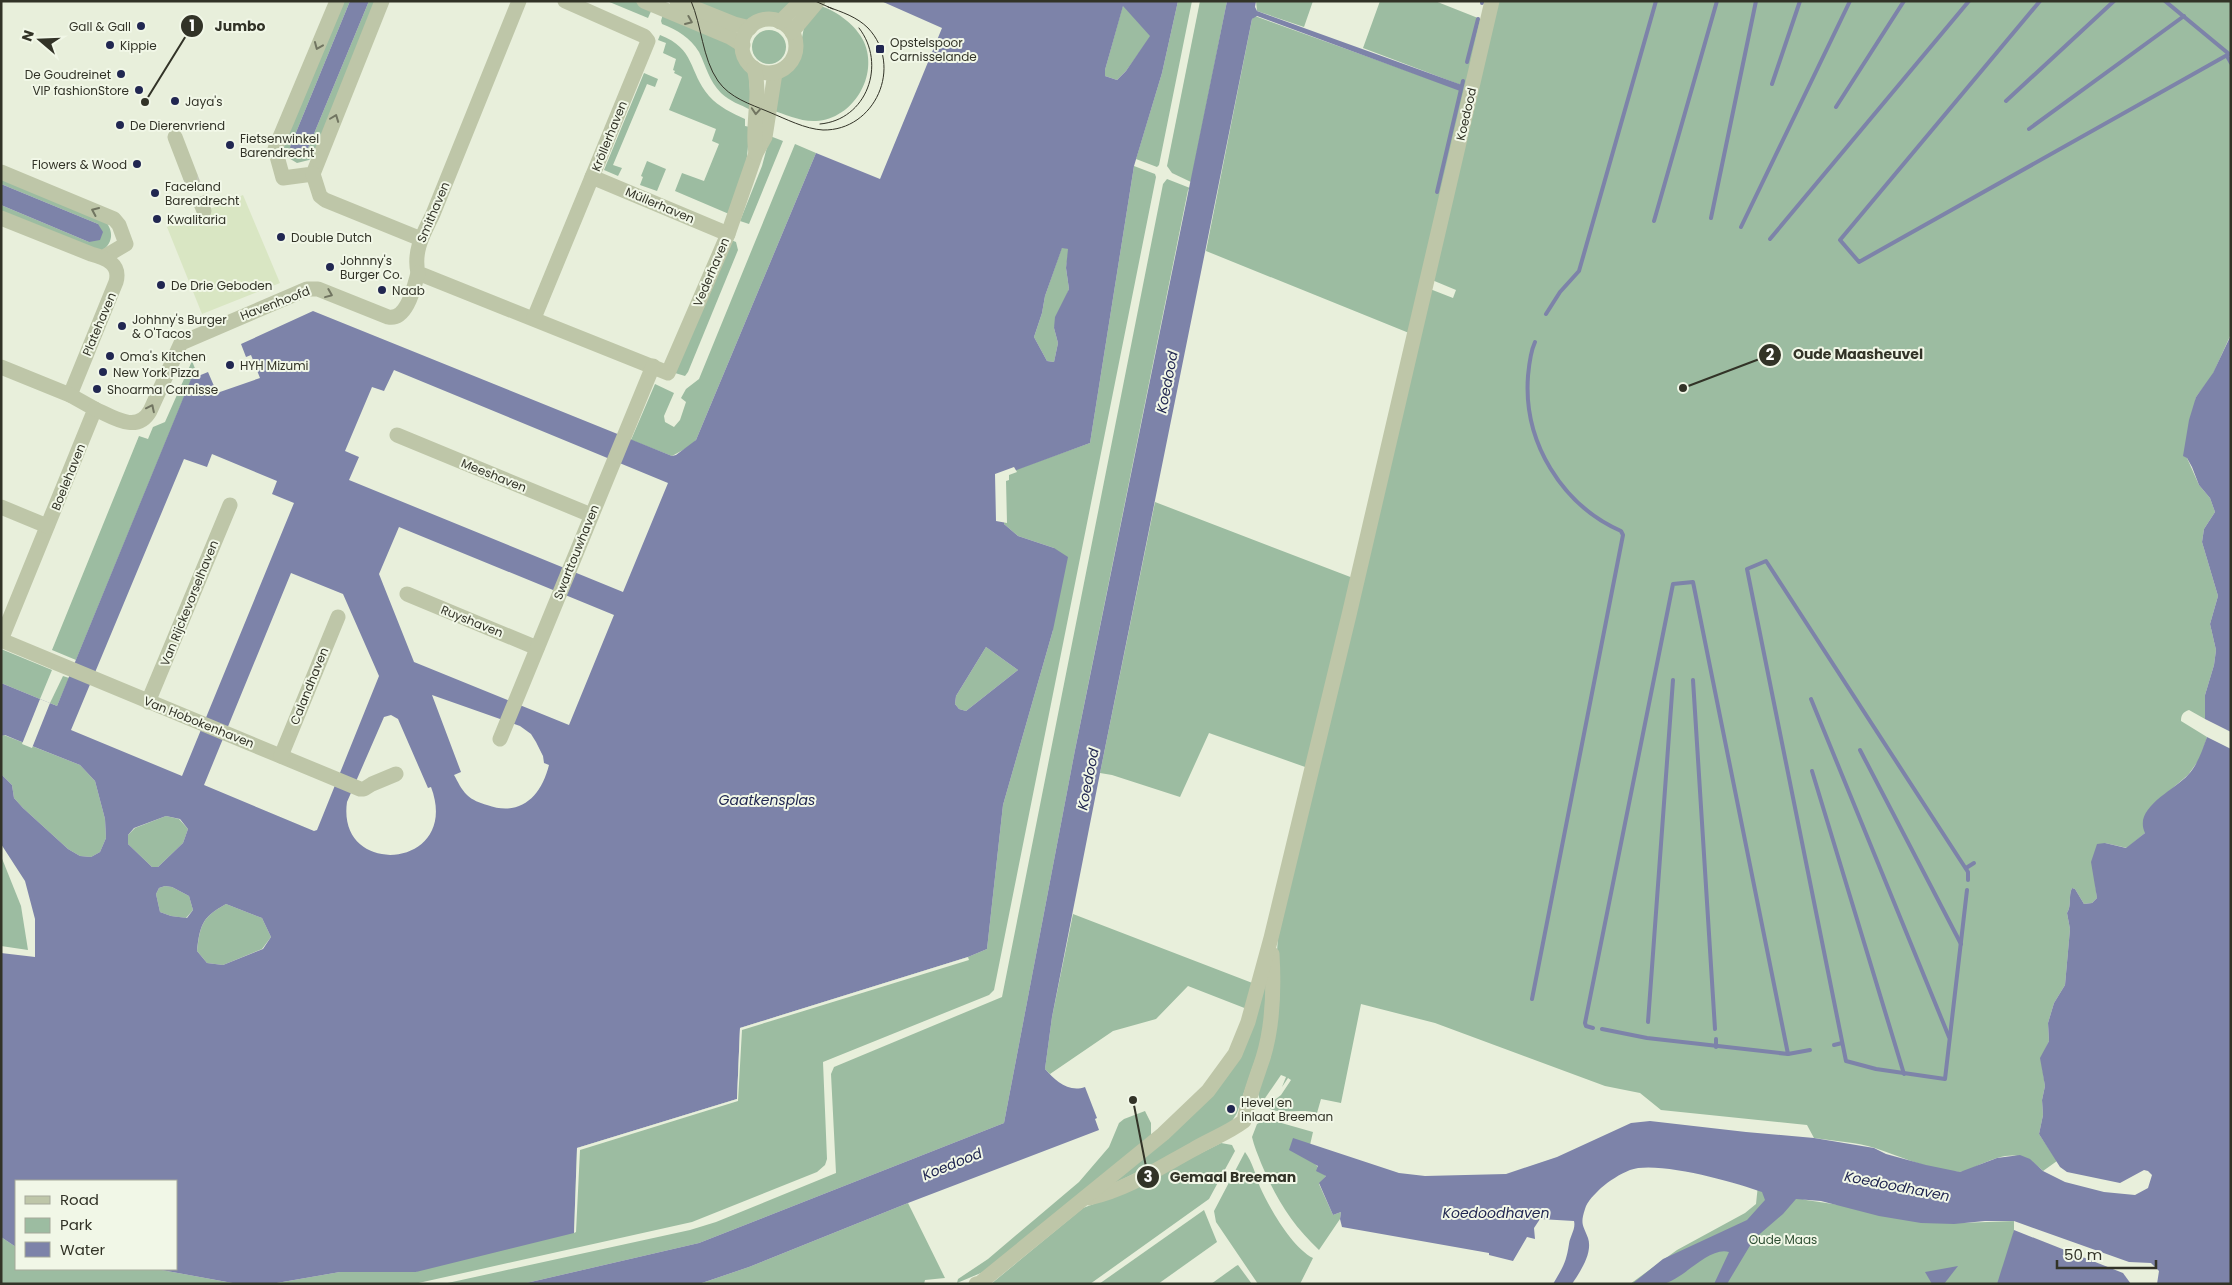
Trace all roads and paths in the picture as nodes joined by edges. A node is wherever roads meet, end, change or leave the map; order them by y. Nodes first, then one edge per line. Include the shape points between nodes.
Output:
1 (337, 1) edge
2 (382, 1) edge
3 (519, 1) edge
4 (565, 1) edge
5 (644, 1) edge
6 (677, 1) edge
7 (801, 1) edge
8 (818, 1) edge
9 (1492, 1) edge
10 (780, 22) junction
11 (750, 28) junction
12 (792, 32) junction
13 (743, 45) junction
14 (754, 68) junction
15 (775, 73) junction
16 (175, 137) dead end
17 (756, 153) junction
18 (1, 172) edge
19 (313, 174) junction
20 (190, 176) tunnel mouth
21 (592, 177) junction
22 (1, 218) edge
23 (728, 234) junction
24 (421, 238) junction
25 (104, 257) junction
26 (418, 273) junction
27 (534, 318) junction
28 (653, 366) junction
29 (1, 367) edge
30 (70, 394) junction
31 (95, 410) junction
32 (397, 436) dead end
33 (230, 504) dead end
34 (1, 507) edge
35 (591, 516) junction
36 (47, 526) junction
37 (407, 594) dead end
38 (338, 616) dead end
39 (1, 640) edge
40 (537, 648) junction
41 (148, 702) junction
42 (502, 732) dead end
43 (281, 756) junction
44 (396, 774) dead end
45 (1271, 938) junction
46 (1085, 1199) junction
47 (976, 1284) edge

1 -> 19 street via 274,152 283,178
19 -> 2 street
3 - 24 street, Smithaven
4 - 21 street, Kröllerhaven via 647,38 647,46
5 -> 13 street
6 - 11 street
7 - 10 street
8 - 12 street
9 - 45 street, Koedood
10 - 11 street via 764,20
10 - 12 street
11 - 13 street
12 - 15 street via 796,49 794,57 783,70
13 - 14 street via 745,58
14 - 15 street
14 -> 17 street, Vederhaven via 758,83 753,136
15 - 17 street, Vederhaven via 765,137
16 - 20 street
17 - 23 street, Vederhaven
25 -> 18 street via 126,244 114,219
19 - 24 street via 320,196 325,200
21 - 23 street, Müllerhaven
21 - 27 street, Kröllerhaven
22 - 25 street
23 - 28 street, Vederhaven via 668,373
24 - 26 street, Smithaven via 416,255
25 - 30 street, Platehaven via 116,270 116,282
26 - 27 street
31 -> 26 street, Havenhoofd via 138,423 150,411 180,342 307,289 318,289 388,317 396,317 403,312
27 - 28 street
28 - 35 street, Swarttouwhaven
29 - 30 street
30 - 31 street
31 - 36 street, Boelehaven
32 - 35 street, Meeshaven
33 - 41 street, Van Rijckevorselhaven
34 - 36 street
35 - 40 street, Swarttouwhaven
36 - 39 street, Boelehaven
37 - 40 street, Ruyshaven
38 - 43 street, Calandhaven
39 - 41 street, Van Hobokenhaven
40 - 42 street, Swarttouwhaven
41 - 43 street, Van Hobokenhaven
43 - 44 street, Van Hobokenhaven via 364,789
45 - 46 street, Koedood via 1248,1022 1235,1054 1222,1074 1163,1134
45 - 46 street via 1272,984 1267,1042 1244,1121 1123,1188
46 - 47 street, Koedood

